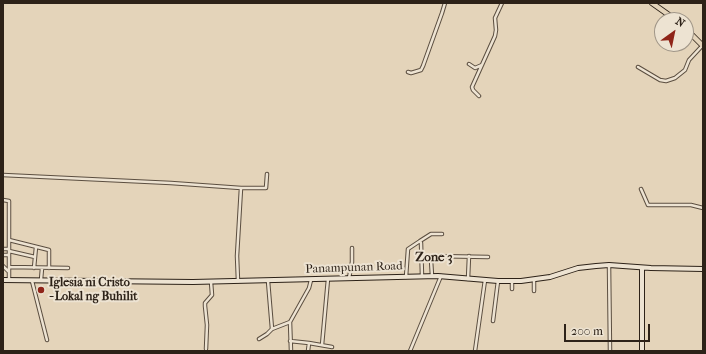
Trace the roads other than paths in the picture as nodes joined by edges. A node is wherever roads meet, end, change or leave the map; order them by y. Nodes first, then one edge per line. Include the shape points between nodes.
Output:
1 (445, 3) edge
2 (502, 3) edge
3 (652, 3) edge
4 (662, 3) edge
5 (658, 7) junction
6 (665, 12) edge
7 (694, 37) edge
8 (703, 46) edge
9 (469, 64) dead end
10 (482, 65) junction
11 (638, 67) dead end
12 (408, 72) dead end
13 (479, 96) dead end
14 (267, 174) dead end
15 (3, 175) edge
16 (241, 188) junction
17 (641, 189) dead end
18 (3, 200) edge
19 (703, 208) edge
20 (442, 234) dead end
21 (9, 240) junction
22 (420, 241) junction
23 (36, 247) junction
24 (352, 248) dead end
25 (3, 249) edge
26 (9, 250) junction
27 (3, 255) edge
28 (9, 255) junction
29 (469, 256) junction
30 (35, 257) junction
31 (488, 257) dead end
32 (609, 265) junction
33 (3, 266) edge
34 (9, 267) junction
35 (34, 268) junction
36 (42, 268) junction
37 (48, 268) junction
38 (68, 268) dead end
39 (642, 268) junction
40 (703, 269) edge
41 (9, 271) junction
42 (432, 276) junction
43 (441, 276) junction
44 (406, 277) junction
45 (422, 277) junction
46 (349, 278) junction
47 (328, 279) junction
48 (468, 279) junction
49 (3, 280) edge
50 (8, 280) junction
51 (31, 280) junction
52 (41, 280) junction
53 (311, 280) junction
54 (485, 280) junction
55 (534, 280) junction
56 (268, 281) junction
57 (498, 281) junction
58 (512, 281) junction
59 (211, 282) junction
60 (238, 282) junction
61 (512, 289) dead end
62 (534, 291) dead end
63 (493, 321) dead end
64 (290, 322) junction
65 (272, 329) junction
66 (259, 339) dead end
67 (47, 340) dead end
68 (290, 341) junction
69 (309, 342) junction
70 (322, 345) junction
71 (332, 347) dead end
72 (206, 349) dead end
73 (291, 351) edge
74 (308, 351) edge
75 (410, 351) edge
76 (475, 351) edge
77 (610, 351) edge
78 (642, 351) edge

1 - 12 street via 421,70
2 - 10 street via 494,18 495,36
3 - 5 main road
4 - 5 street
5 - 6 main road
7 - 8 main road
8 - 11 street via 689,60 685,70 666,81
9 - 10 street via 475,68
10 - 13 street via 472,87
14 - 16 street via 266,188
15 - 16 street
16 - 60 street
17 - 19 street via 648,205 691,205
18 - 21 street via 9,201
20 - 22 street via 430,234
21 - 23 street
21 - 26 street
22 - 44 street via 408,251
22 - 45 street
23 - 30 street
23 - 37 street via 49,250
24 - 46 street
25 - 26 street
26 - 28 street
26 - 30 street
27 - 28 street
28 - 34 street
29 - 31 street
29 - 42 street via 433,256
29 - 48 street
30 - 35 street
32 - 39 street, Panampunan Road
32 - 55 street, Panampunan Road via 578,268
32 - 77 street
33 - 41 street
34 - 35 street
34 - 41 street
35 - 36 street
36 - 37 street
36 - 52 street
37 - 38 street
39 - 40 street, Panampunan Road
39 - 78 street
41 - 50 street
42 - 43 street, Panampunan Road
42 - 45 street, Panampunan Road
43 - 48 street, Panampunan Road
43 - 75 street
44 - 45 street, Panampunan Road
44 - 46 street, Panampunan Road
46 - 47 street, Panampunan Road
47 - 53 street, Panampunan Road
47 - 70 street
48 - 54 street, Panampunan Road
49 - 50 street, Panampunan Road
50 - 51 street, Panampunan Road
51 - 52 street, Panampunan Road
51 - 67 street
52 - 59 street, Panampunan Road
53 - 56 street, Panampunan Road
53 - 64 street
54 - 57 street, Panampunan Road
54 - 76 street
55 - 58 street, Panampunan Road
55 - 62 street
56 - 60 street, Panampunan Road
56 - 65 street
57 - 58 street, Panampunan Road
57 - 63 street
58 - 61 street
59 - 60 street, Panampunan Road
59 - 72 street via 212,295 205,306
64 - 65 street
64 - 68 street
65 - 66 street
68 - 69 street
68 - 73 street
69 - 70 street
69 - 74 street
70 - 71 street

